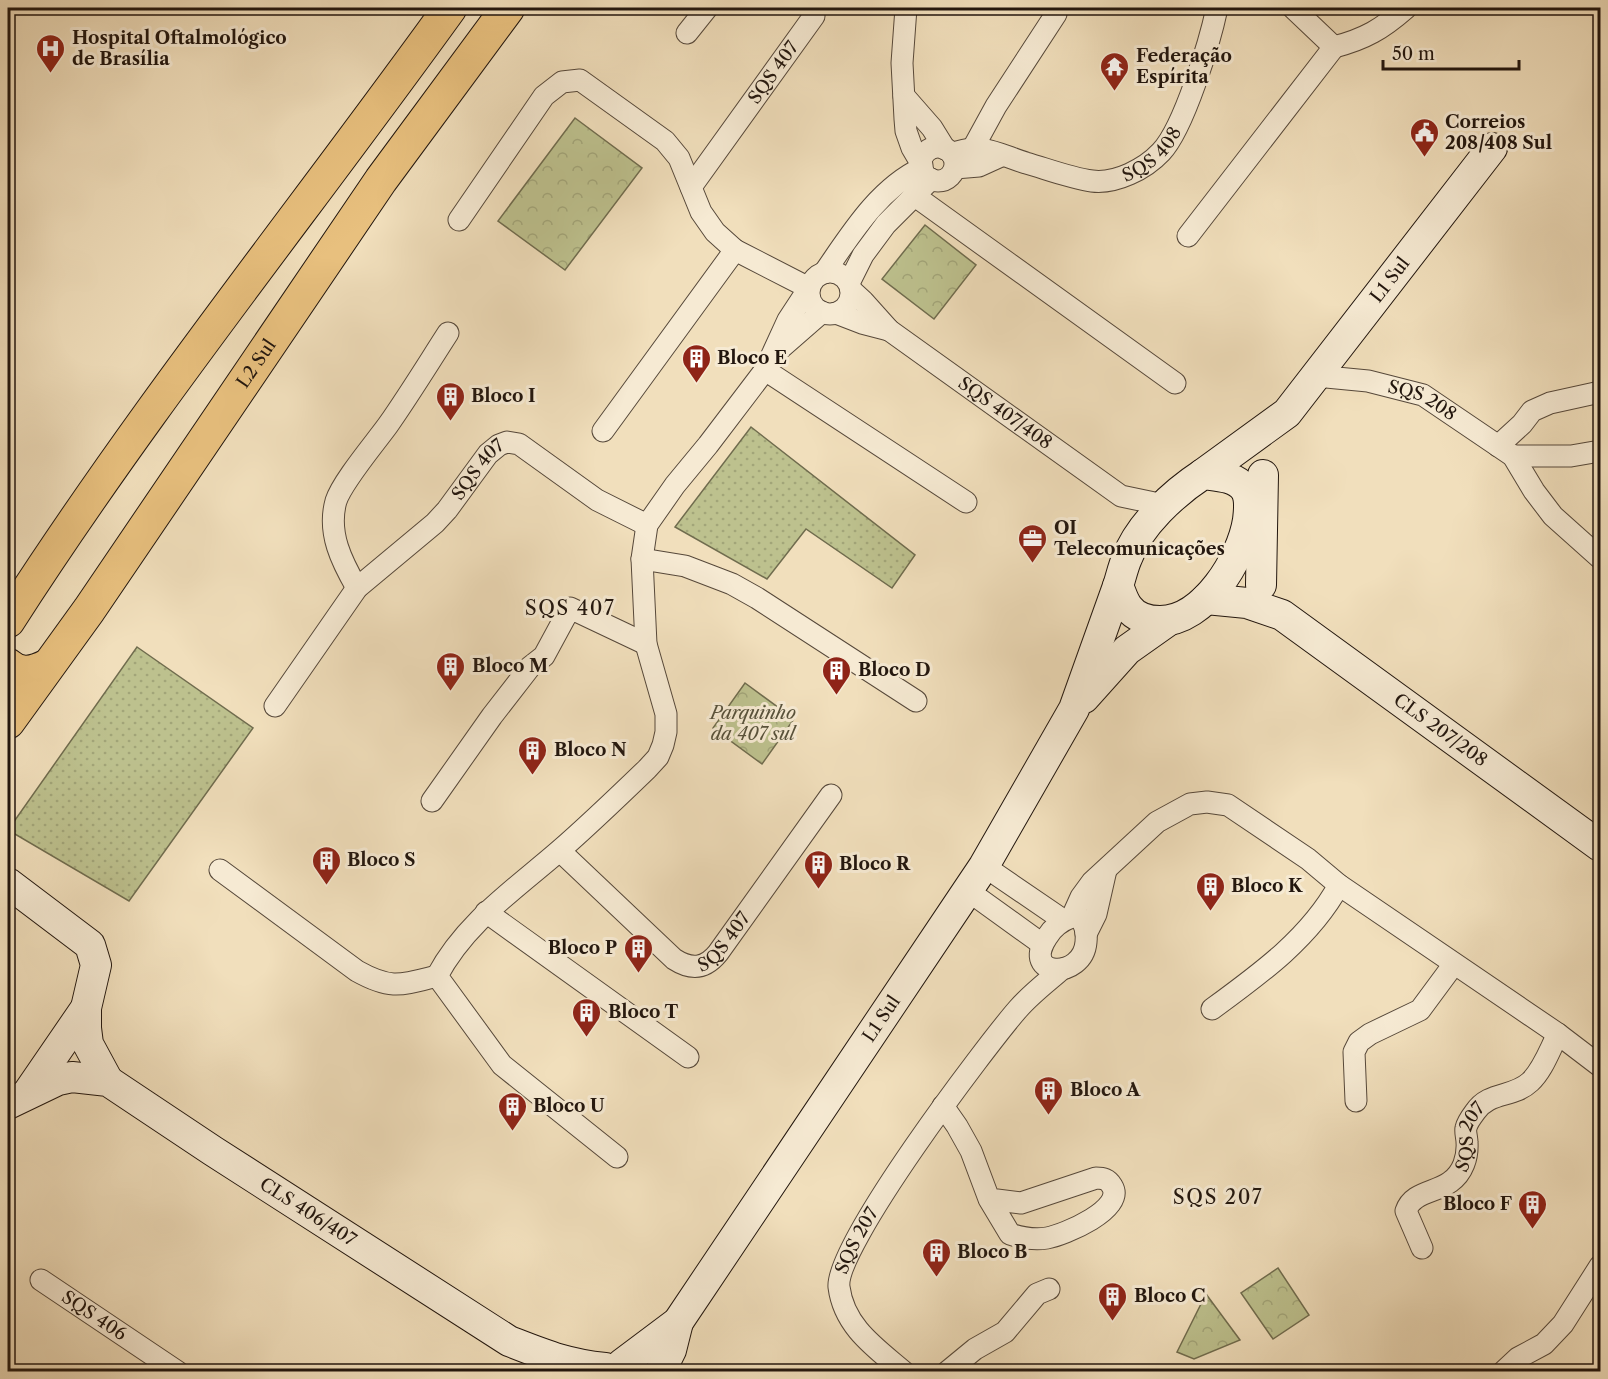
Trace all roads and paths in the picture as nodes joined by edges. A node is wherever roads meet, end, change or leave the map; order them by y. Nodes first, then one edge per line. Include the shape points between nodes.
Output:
1 (450, 8) edge
2 (508, 8) edge
3 (707, 8) edge
4 (906, 8) edge
5 (1216, 8) edge
6 (1293, 8) edge
7 (1406, 8) edge
8 (1056, 14) dead end
9 (814, 16) dead end
10 (687, 33) dead end
11 (1334, 47) junction
12 (904, 96) junction
13 (375, 111) junction
14 (414, 136) junction
15 (973, 147) junction
16 (1492, 148) dead end
17 (342, 155) junction
18 (1001, 156) junction
19 (951, 157) junction
20 (925, 171) junction
21 (381, 180) junction
22 (691, 187) junction
23 (915, 195) junction
24 (865, 217) junction
25 (459, 220) dead end
26 (881, 231) junction
27 (1188, 236) dead end
28 (735, 250) junction
29 (816, 281) junction
30 (850, 287) junction
31 (829, 313) junction
32 (889, 330) junction
33 (448, 333) dead end
34 (769, 363) junction
35 (1317, 376) junction
36 (1175, 383) dead end
37 (1600, 392) edge
38 (1287, 413) junction
39 (603, 431) dead end
40 (1505, 451) junction
41 (1600, 451) edge
42 (1203, 474) junction
43 (1263, 475) junction
44 (1121, 496) junction
45 (966, 502) dead end
46 (1164, 505) junction
47 (1250, 508) junction
48 (647, 525) junction
49 (1142, 533) junction
50 (1239, 552) junction
51 (1600, 558) edge
52 (642, 559) junction
53 (1118, 586) junction
54 (357, 588) junction
55 (1254, 594) junction
56 (1206, 599) junction
57 (8, 621) edge
58 (1168, 621) junction
59 (646, 644) junction
60 (1127, 650) junction
61 (8, 665) edge
62 (47, 666) junction
63 (916, 700) dead end
64 (275, 706) dead end
65 (1074, 709) junction
66 (8, 722) edge
67 (831, 795) dead end
68 (432, 801) dead end
69 (1600, 846) edge
70 (560, 851) junction
71 (984, 866) junction
72 (220, 870) dead end
73 (1106, 870) junction
74 (8, 884) edge
75 (1340, 885) junction
76 (967, 890) junction
77 (486, 912) junction
78 (1067, 919) junction
79 (1086, 934) junction
80 (1042, 953) junction
81 (1454, 964) junction
82 (1062, 969) junction
83 (437, 976) junction
84 (86, 1008) junction
85 (1018, 1009) junction
86 (1212, 1009) dead end
87 (1558, 1034) junction
88 (688, 1057) dead end
89 (1600, 1066) edge
90 (108, 1081) junction
91 (17, 1099) edge
92 (1356, 1101) dead end
93 (943, 1106) junction
94 (617, 1157) dead end
95 (989, 1199) junction
96 (1021, 1203) junction
97 (1010, 1234) junction
98 (1422, 1248) dead end
99 (1600, 1266) edge
100 (41, 1280) dead end
101 (1048, 1289) dead end
102 (678, 1322) junction
103 (509, 1341) junction
104 (615, 1369) edge
105 (178, 1371) edge
106 (540, 1371) edge
107 (660, 1371) edge
108 (904, 1371) edge
109 (948, 1371) edge
110 (1503, 1371) edge

1 - 13 main road
2 - 14 main road, L2 Sul
3 - 10 street
4 - 12 street
5 - 18 street, SQS 408 via 1203,60 1178,126 1162,151 1146,165 1124,177 1093,181
6 - 11 street
7 - 11 street via 1360,40
8 - 15 street
9 - 22 street, SQS 407
11 - 27 street
12 - 19 street
12 - 20 street via 906,131
13 - 14 main road via 389,132
13 - 17 main road
14 - 21 main road, L2 Sul
15 - 18 street, SQS 408
15 - 19 street
16 - 35 street, L1 Sul
17 - 21 main road via 370,156
17 - 57 main road via 171,384
18 - 19 street via 979,166
19 - 20 street via 951,175 945,179
19 - 20 street via 938,147 931,149 921,160
20 - 23 street
20 - 24 street via 906,175
21 - 62 main road, L2 Sul
22 - 25 street via 679,158 665,141 580,80 571,80 544,96
22 - 28 street via 701,212
23 - 26 street
23 - 36 street
24 - 26 street
24 - 29 street
26 - 30 street via 863,255
28 - 29 street
28 - 39 street
29 - 30 street via 838,273
29 - 31 street via 811,303
29 - 34 street via 789,320
30 - 31 street via 848,304
30 - 32 street, SQS 407/408
31 - 32 street, SQS 407/408
31 - 34 street
32 - 44 street, SQS 407/408
33 - 54 street via 336,501 333,528 345,568
34 - 45 street
34 - 48 street
35 - 38 street, L1 Sul
35 - 40 street, SQS 208 via 1368,381 1423,395
37 - 40 street via 1532,411
38 - 42 street, L1 Sul
38 - 43 street, L1 Sul
40 - 41 street via 1571,456
40 - 51 street, SQS 208 via 1553,516
42 - 46 street
42 - 47 street via 1234,480 1246,491
43 - 47 street, L1 Sul
43 - 55 street
44 - 46 street, SQS 407/408
44 - 49 street, SQS 407/408
46 - 49 street
47 - 50 street
48 - 52 street
48 - 54 street, SQS 407 via 597,500 519,444 507,442 488,454 435,522
49 - 53 street via 1127,557
50 - 55 street, CLS 207/208
50 - 56 street
52 - 59 street
52 - 63 street via 685,566 732,584
53 - 58 street via 1127,607 1136,615 1148,621
53 - 65 street, L1 Sul
54 - 64 street, SQS 407
55 - 56 street
55 - 60 street
55 - 69 street, CLS 207/208
56 - 58 street
58 - 60 street, L1 Sul
59 - 68 street via 570,608 544,656 530,667 492,716
59 - 70 street via 666,714 663,745 647,769
60 - 65 street, L1 Sul
61 - 62 main road via 27,673
62 - 66 main road, L2 Sul
65 - 71 street, L1 Sul
67 - 70 street, SQS 407 via 718,953 703,966 684,965 674,959
70 - 77 street
71 - 76 street, L1 Sul
71 - 78 street
72 - 83 street via 371,979 400,985
73 - 75 street via 1157,822 1190,804 1206,802 1228,805
73 - 78 street via 1092,882
73 - 79 street via 1093,923
74 - 84 street via 90,945 96,965
75 - 81 street
75 - 86 street via 1305,934
76 - 80 street
76 - 102 street, L1 Sul
77 - 83 street via 451,951
77 - 88 street
78 - 79 street via 1082,920
78 - 80 street via 1055,926
79 - 82 street via 1081,957
80 - 82 street via 1047,968
80 - 85 street, SQS 207
81 - 87 street
81 - 92 street via 1420,1010 1359,1042 1354,1052
82 - 85 street, SQS 207
83 - 94 street via 502,1065
84 - 90 street via 88,1044
84 - 91 street
85 - 93 street, SQS 207
87 - 89 street
87 - 98 street, SQS 207 via 1530,1083 1485,1100 1475,1111 1466,1128 1464,1166 1450,1182 1408,1204 1406,1211
90 - 91 street via 72,1077
90 - 103 street, CLS 406/407
93 - 95 street via 971,1151
93 - 108 street, SQS 207 via 868,1218 839,1277 848,1318
95 - 96 street
95 - 97 street
96 - 97 street
96 - 97 street via 1096,1178 1105,1179 1115,1193 1112,1203 1069,1232 1026,1239
99 - 110 street via 1563,1324 1544,1344
100 - 105 street, SQS 406
101 - 109 street via 1037,1294 1005,1332
102 - 104 street, L1 Sul
102 - 107 street, L1 Sul via 671,1350
103 - 104 street, CLS 406/407 via 555,1360
103 - 106 street, CLS 406/407

